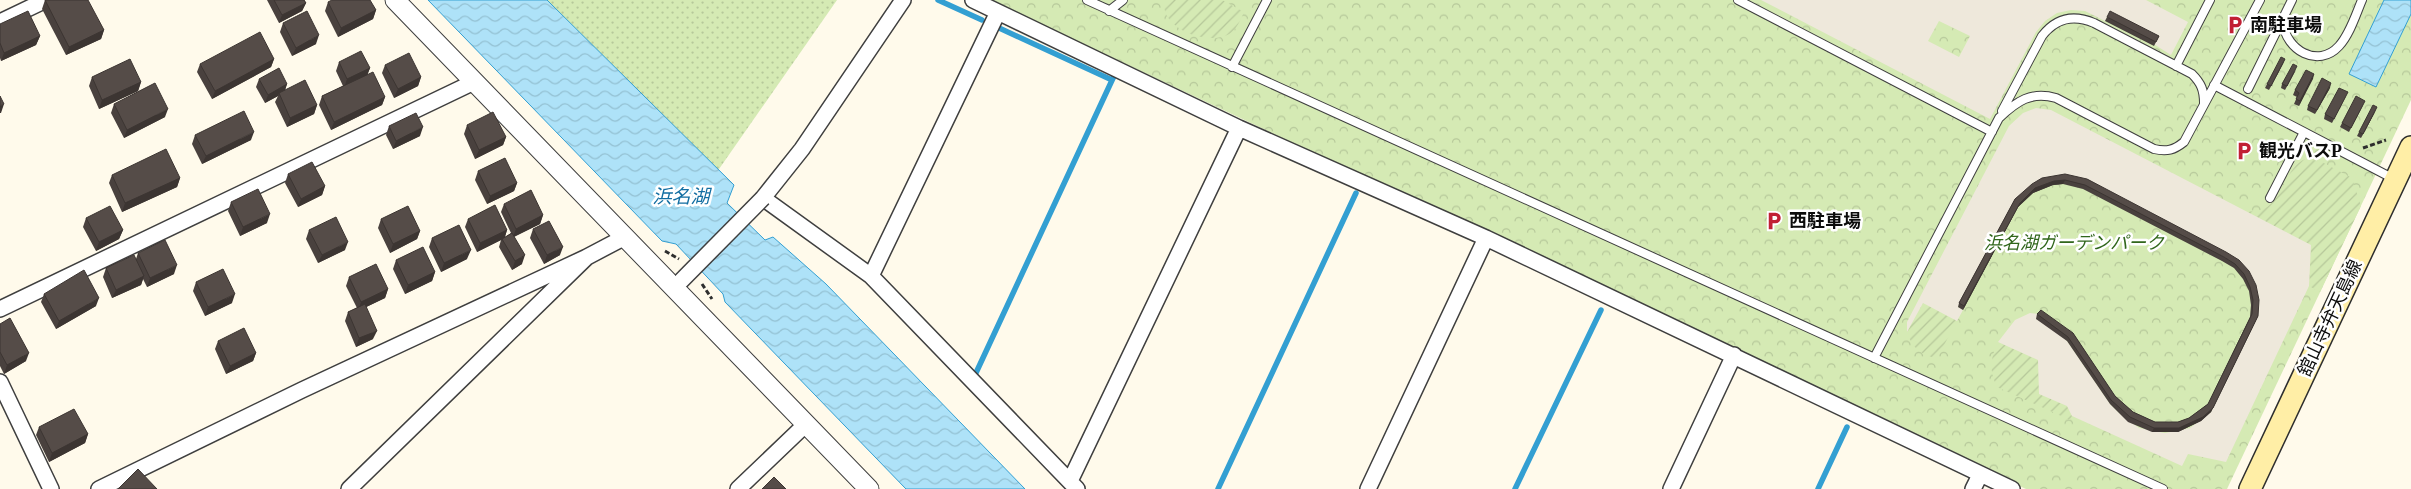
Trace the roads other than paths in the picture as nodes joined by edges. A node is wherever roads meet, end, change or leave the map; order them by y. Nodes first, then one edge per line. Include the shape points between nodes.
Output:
1 (46, 0) edge
2 (395, 0) edge
3 (903, 0) edge
4 (973, 0) edge
5 (1087, 0) edge
6 (1123, 0) edge
7 (1267, 0) edge
8 (1738, 0) edge
9 (2210, 0) edge
10 (2260, 0) edge
11 (2292, 0) edge
12 (2362, 0) edge
13 (1109, 11) junction
14 (998, 12) junction
15 (0, 22) edge
16 (2282, 23) junction
17 (2176, 66) junction
18 (1232, 67) junction
19 (474, 82) junction
20 (2214, 85) junction
21 (2248, 89) dead end
22 (2204, 104) junction
23 (1999, 118) junction
24 (1239, 128) junction
25 (1992, 132) junction
26 (2304, 132) junction
27 (2411, 147) edge
28 (2396, 180) junction
29 (763, 198) junction
30 (2270, 198) dead end
31 (625, 237) junction
32 (1486, 238) junction
33 (587, 257) junction
34 (870, 276) junction
35 (678, 285) junction
36 (0, 309) edge
37 (1734, 355) junction
38 (1874, 358) junction
39 (0, 382) edge
40 (806, 424) junction
41 (1980, 474) junction
42 (1074, 485) edge
43 (51, 489) edge
44 (100, 489) edge
45 (349, 489) edge
46 (738, 489) edge
47 (869, 489) edge
48 (1368, 489) edge
49 (1671, 489) edge
50 (1973, 489) edge
51 (2012, 489) edge
52 (2163, 489) edge
53 (2250, 489) edge

1 - 15 street
2 - 19 street
3 - 29 street via 802,149
4 - 14 street
5 - 13 lane
6 - 13 lane
7 - 18 lane
8 - 25 lane
9 - 17 lane
10 - 20 lane
11 - 16 lane
12 - 16 lane via 2344,39 2324,55 2307,55 2292,46
13 - 18 lane
14 - 24 street
14 - 34 street
16 - 21 lane
17 - 22 lane via 2200,82
17 - 23 lane via 2083,18 2060,20 2049,26 2042,36
18 - 38 lane
19 - 31 street
19 - 36 street
20 - 22 lane
20 - 26 lane
22 - 23 lane via 2184,142 2176,149 2164,151 2046,95 2025,97
23 - 25 lane
24 - 32 street
24 - 42 street
25 - 38 lane
26 - 28 lane
26 - 30 lane
27 - 28 main road, 舘山寺弁天島線
28 - 53 main road, 舘山寺弁天島線
29 - 34 street
29 - 35 street, bridge
31 - 33 street
31 - 35 street
32 - 37 street
32 - 48 street
33 - 44 street via 302,390
33 - 45 street
34 - 42 street
35 - 40 street
37 - 41 street
37 - 49 street
38 - 52 lane
39 - 43 street
40 - 46 street
40 - 47 street
41 - 50 street
41 - 51 street

